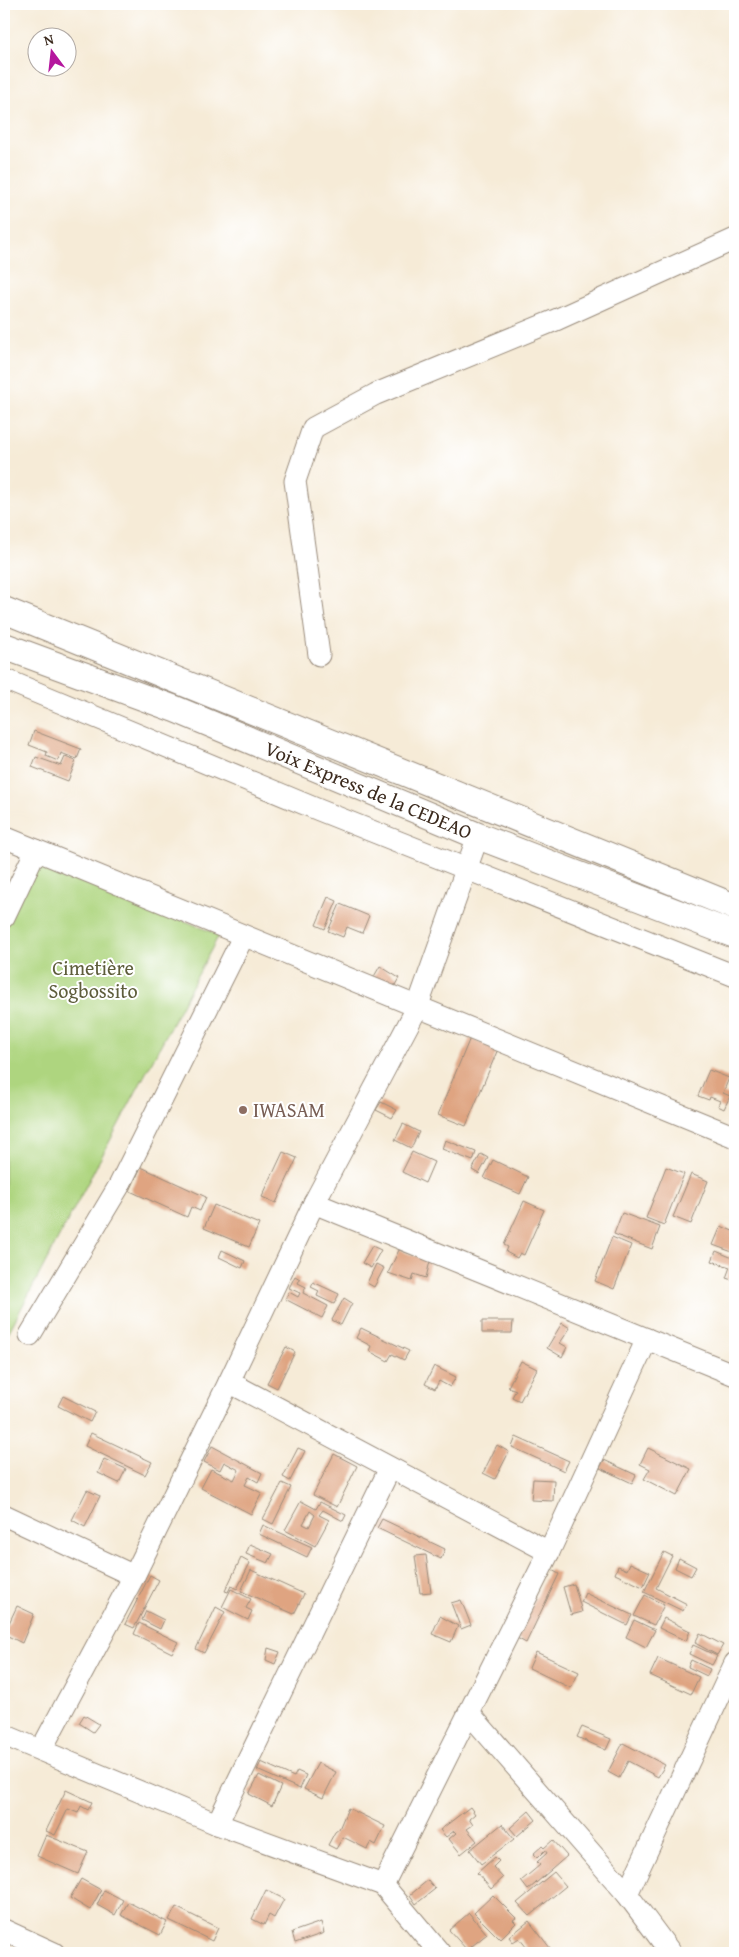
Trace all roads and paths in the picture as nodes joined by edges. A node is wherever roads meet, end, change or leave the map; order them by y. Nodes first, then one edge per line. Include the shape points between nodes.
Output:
1 (735, 239) edge
2 (4, 610) edge
3 (4, 646) edge
4 (319, 655) dead end
5 (4, 678) edge
6 (350, 750) junction
7 (337, 778) junction
8 (478, 836) junction
9 (4, 837) edge
10 (36, 850) junction
11 (466, 868) junction
12 (735, 907) edge
13 (4, 917) edge
14 (735, 935) edge
15 (243, 937) junction
16 (735, 976) edge
17 (417, 1008) junction
18 (735, 1137) edge
19 (314, 1203) junction
20 (30, 1335) dead end
21 (647, 1339) junction
22 (735, 1375) edge
23 (229, 1382) junction
24 (390, 1468) junction
25 (4, 1515) edge
26 (549, 1552) junction
27 (134, 1576) junction
28 (735, 1663) edge
29 (469, 1714) junction
30 (4, 1735) edge
31 (41, 1750) junction
32 (217, 1824) junction
33 (383, 1885) junction
34 (627, 1894) junction
35 (4, 1930) edge
36 (54, 1953) edge
37 (440, 1953) edge
38 (671, 1953) edge

1 - 4 street via 558,319 376,394 313,428 295,480
2 - 6 main road
3 - 7 main road, Voix Express de la CEDEAO via 174,709
5 - 11 street
6 - 7 main road
6 - 12 main road
7 - 8 main road, Voix Express de la CEDEAO
8 - 11 street
8 - 14 main road, Voix Express de la CEDEAO
9 - 10 street
10 - 13 street
10 - 15 street
11 - 16 street
11 - 17 street
15 - 17 street
15 - 20 street via 119,1186
17 - 18 street
17 - 19 street
19 - 21 street
19 - 23 street
21 - 22 street
21 - 26 street
23 - 24 street
23 - 27 street
24 - 26 street
24 - 32 street
25 - 27 street
26 - 29 street
27 - 31 street
28 - 34 street
29 - 33 street
29 - 34 street
30 - 31 street
31 - 32 street
32 - 33 street
33 - 37 street
34 - 38 street
35 - 36 street

